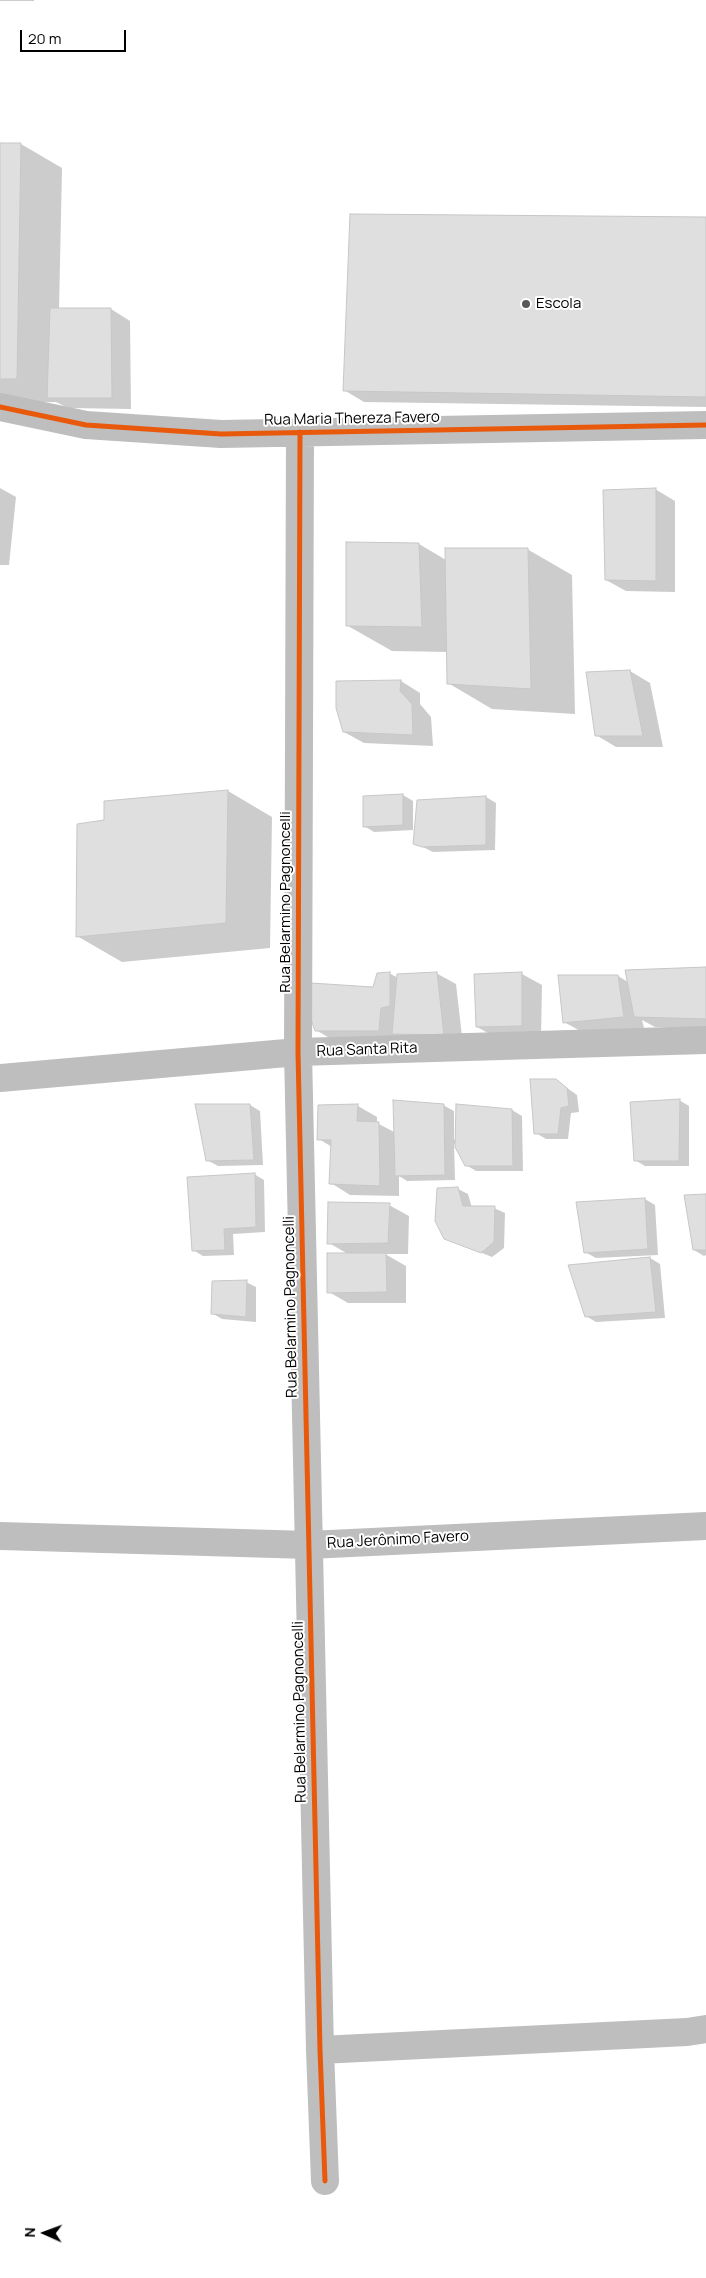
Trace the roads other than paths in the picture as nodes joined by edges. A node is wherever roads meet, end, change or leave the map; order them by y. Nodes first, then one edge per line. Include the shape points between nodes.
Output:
1 (0, 407) edge
2 (706, 426) edge
3 (300, 432) junction
4 (706, 1040) edge
5 (298, 1052) junction
6 (0, 1078) edge
7 (706, 1526) edge
8 (0, 1536) edge
9 (309, 1545) junction
10 (706, 2029) edge
11 (320, 2050) junction
12 (325, 2181) dead end

1 - 3 street, Rua Maria Thereza Favero via 86,425 221,434
2 - 3 street, Rua Maria Thereza Favero
3 - 5 street, Rua Belarmino Pagnoncelli
4 - 5 street, Rua Santa Rita
5 - 6 street, Rua Santa Rita
5 - 9 street, Rua Belarmino Pagnoncelli
7 - 9 street, Rua Jerônimo Favero
8 - 9 street, Rua Jerônimo Favero
9 - 11 street, Rua Belarmino Pagnoncelli
10 - 11 street
11 - 12 street, Rua Belarmino Pagnoncelli

